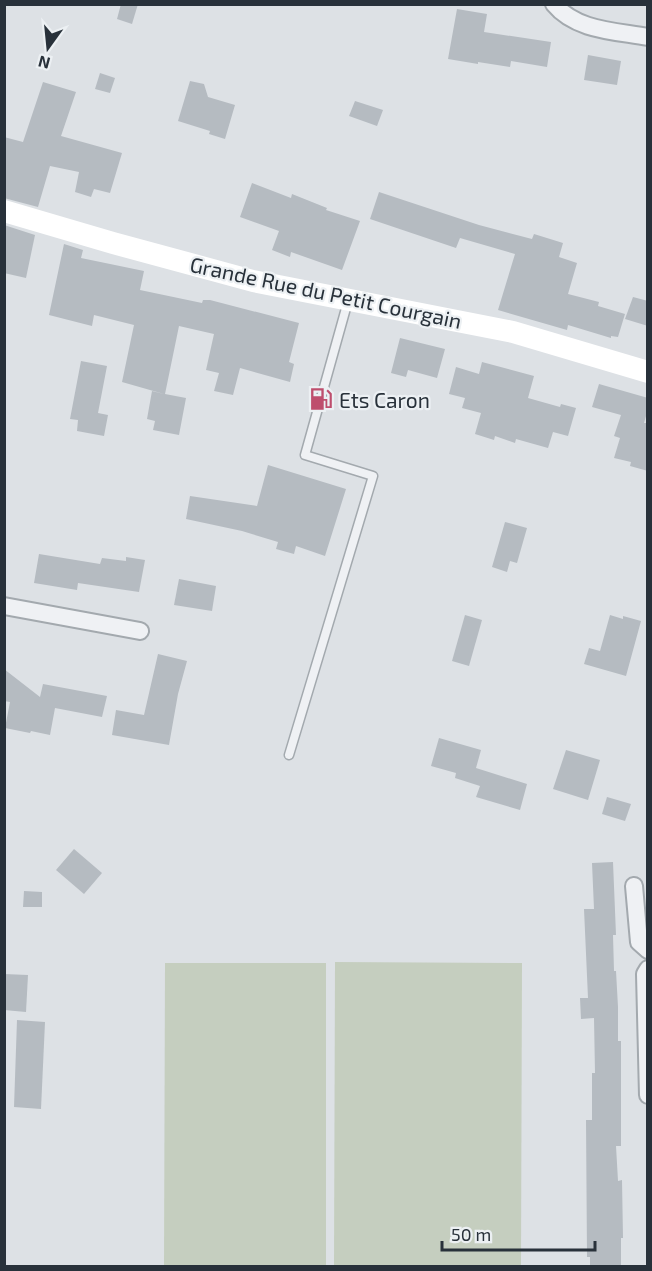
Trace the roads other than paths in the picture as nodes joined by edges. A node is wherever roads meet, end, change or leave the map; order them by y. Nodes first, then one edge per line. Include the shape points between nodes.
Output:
1 (554, 4) edge
2 (648, 37) edge
3 (4, 211) edge
4 (348, 300) junction
5 (648, 372) edge
6 (4, 606) edge
7 (140, 631) dead end
8 (289, 755) dead end
9 (634, 886) dead end
10 (648, 950) edge
11 (648, 969) edge
12 (648, 1095) edge

1 - 2 street via 571,20
3 - 4 street, Grande Rue du Petit Courgain via 253,280
4 - 5 street, Grande Rue du Petit Courgain via 513,332
4 - 8 lane via 305,455 373,476
6 - 7 street
9 - 10 street via 639,942
11 - 12 street

